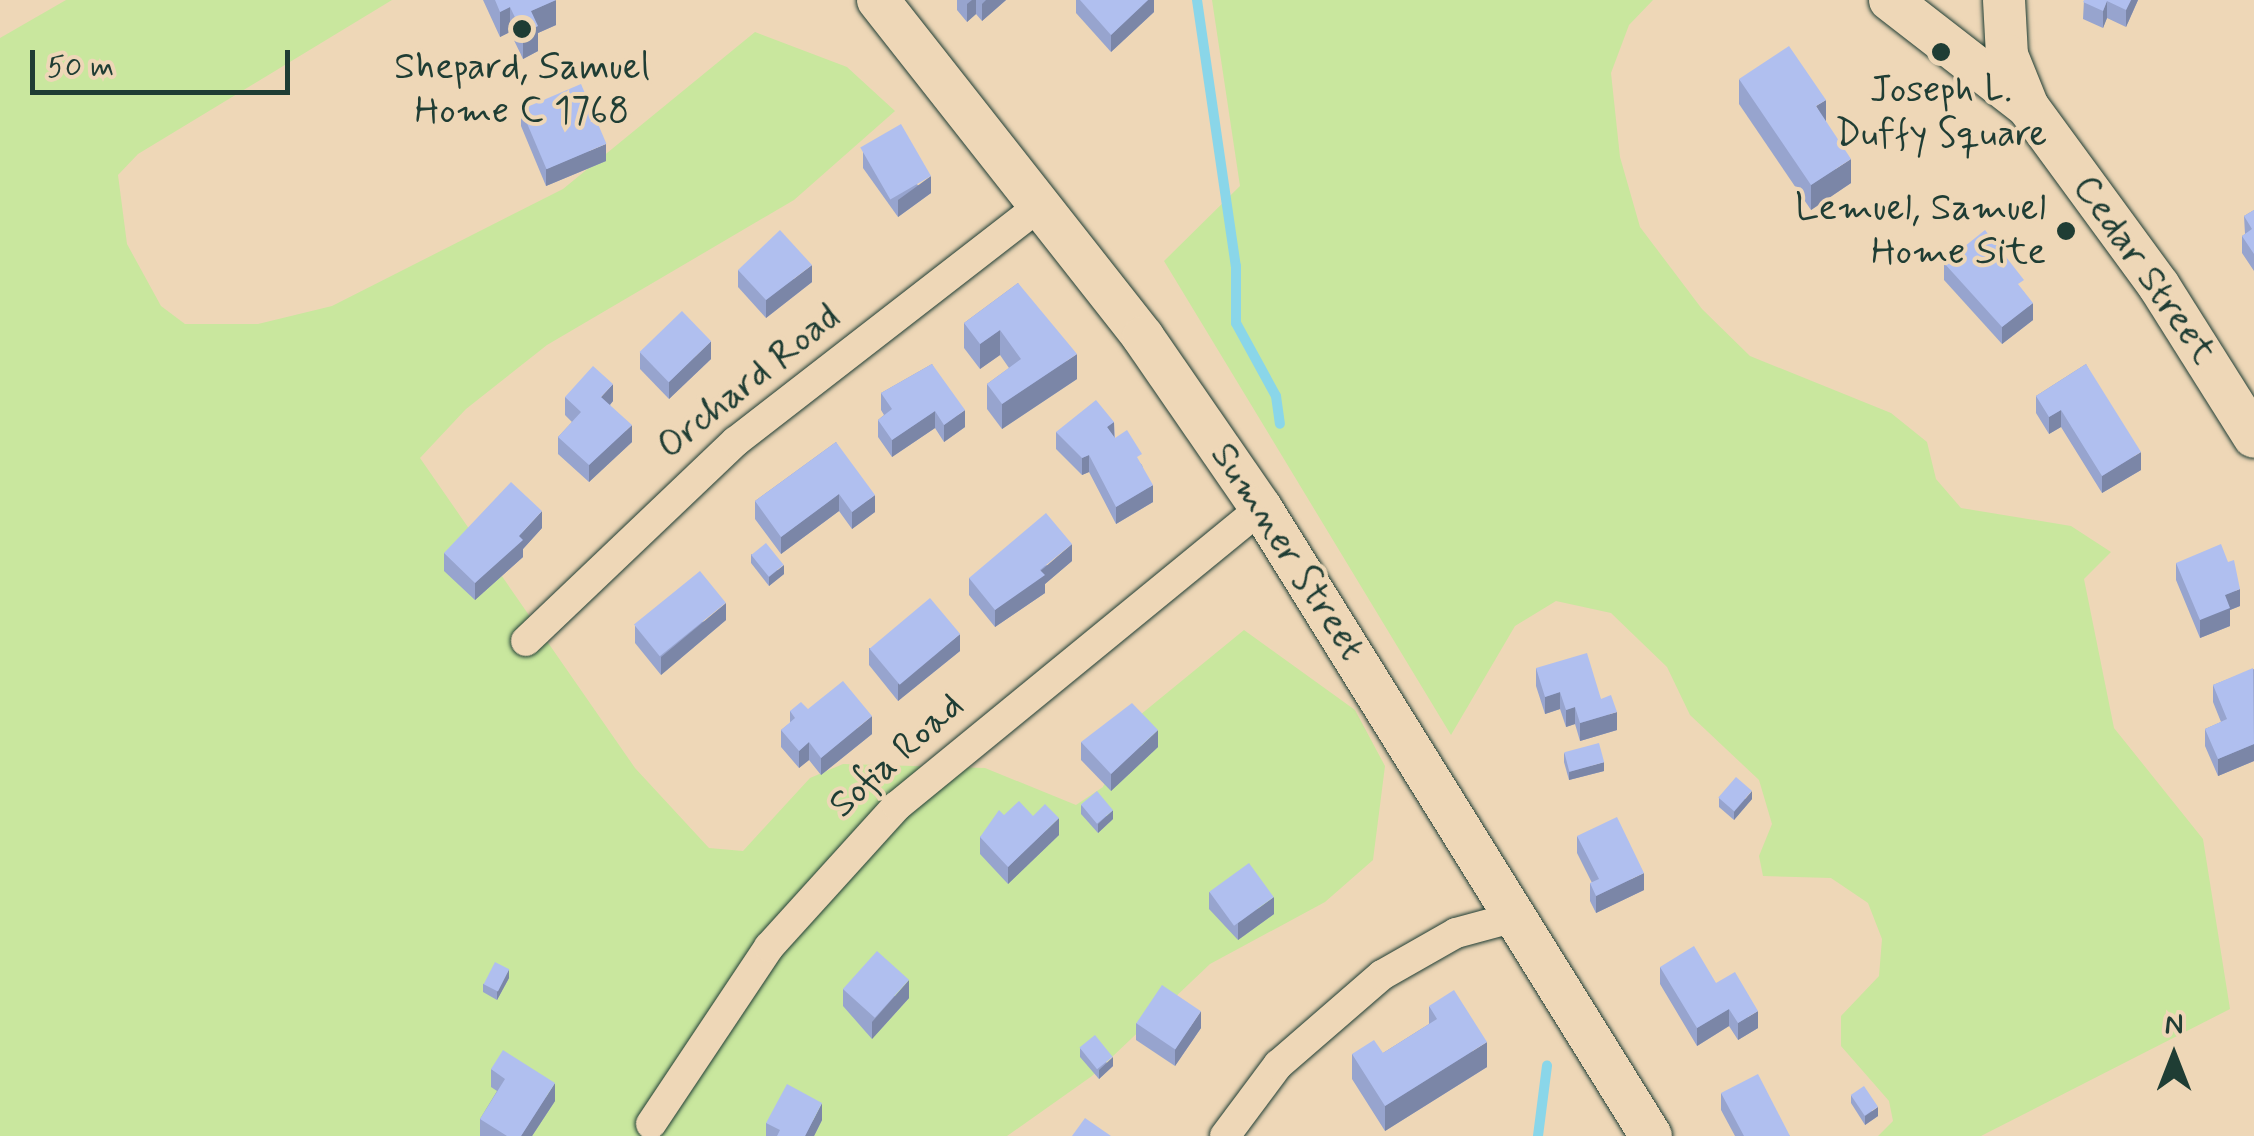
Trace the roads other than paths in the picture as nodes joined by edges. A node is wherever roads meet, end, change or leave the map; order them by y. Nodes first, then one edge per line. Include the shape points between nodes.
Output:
1 (878, 0) edge
2 (1890, 0) edge
3 (2004, 0) edge
4 (2028, 106) junction
5 (1039, 206) junction
6 (2254, 437) edge
7 (1261, 508) junction
8 (526, 640) dead end
9 (1519, 916) junction
10 (652, 1124) dead end
11 (1225, 1136) edge
12 (1650, 1136) edge

1 - 5 main road, Sumner Street
2 - 4 main road, Cedar Street
3 - 4 main road, Cedar Street via 2007,54
4 - 6 main road, Cedar Street via 2159,286
5 - 7 main road, Sumner Street via 1143,337
5 - 8 street, Orchard Road via 736,442
7 - 9 main road, Sumner Street
7 - 10 street, Sofia Road via 944,762 863,840 770,947
9 - 11 street via 1456,933 1382,975 1278,1065
9 - 12 main road, Sumner Street

